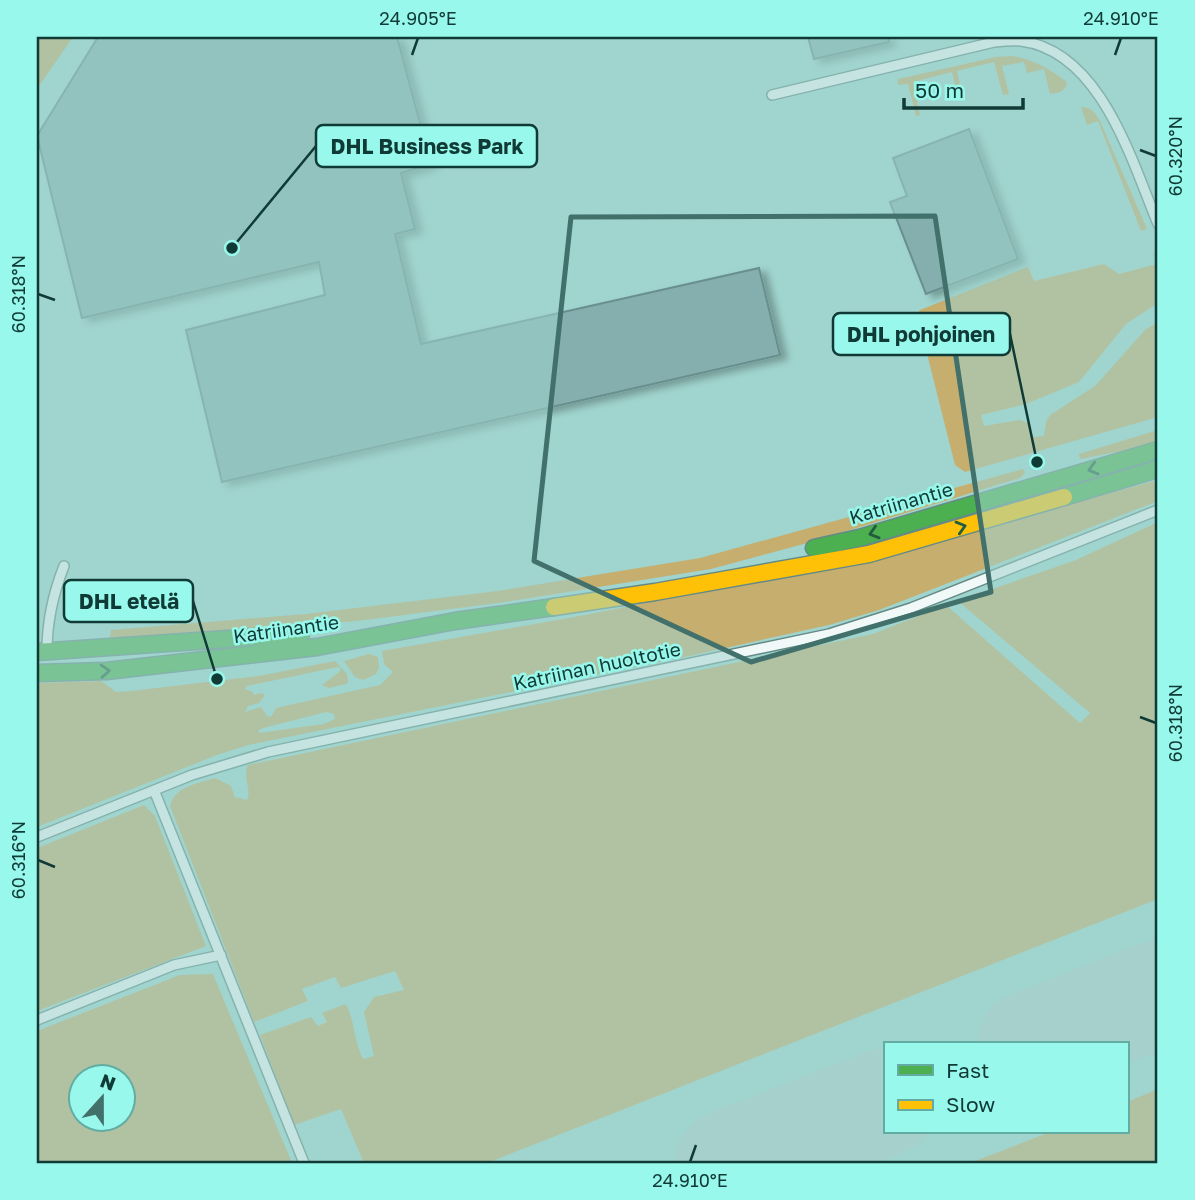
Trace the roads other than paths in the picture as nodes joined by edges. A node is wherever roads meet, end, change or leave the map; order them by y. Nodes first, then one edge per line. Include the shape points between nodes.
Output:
1 (772, 95) dead end
2 (1158, 224) edge
3 (1158, 450) edge
4 (1158, 468) edge
5 (1158, 510) edge
6 (64, 566) dead end
7 (655, 592) junction
8 (455, 621) junction
9 (42, 651) edge
10 (42, 673) edge
11 (155, 790) junction
12 (37, 837) edge
13 (221, 955) junction
14 (37, 1020) edge
15 (304, 1163) edge

1 - 2 lane via 994,42 1036,44 1067,60 1093,85 1118,130
3 -> 7 main road, Katriinantie
7 -> 4 main road, Katriinantie via 869,554
5 - 11 lane, Katriinan huoltotie via 911,608 829,634 268,752
6 - 9 lane via 52,595
7 - 8 main road, Katriinantie
8 - 9 main road, Katriinantie
10 -> 8 main road, Katriinantie via 220,660
9 - 10 lane
11 - 12 lane, Katriinan huoltotie
11 - 13 lane
13 - 14 lane via 174,965
13 - 15 lane

